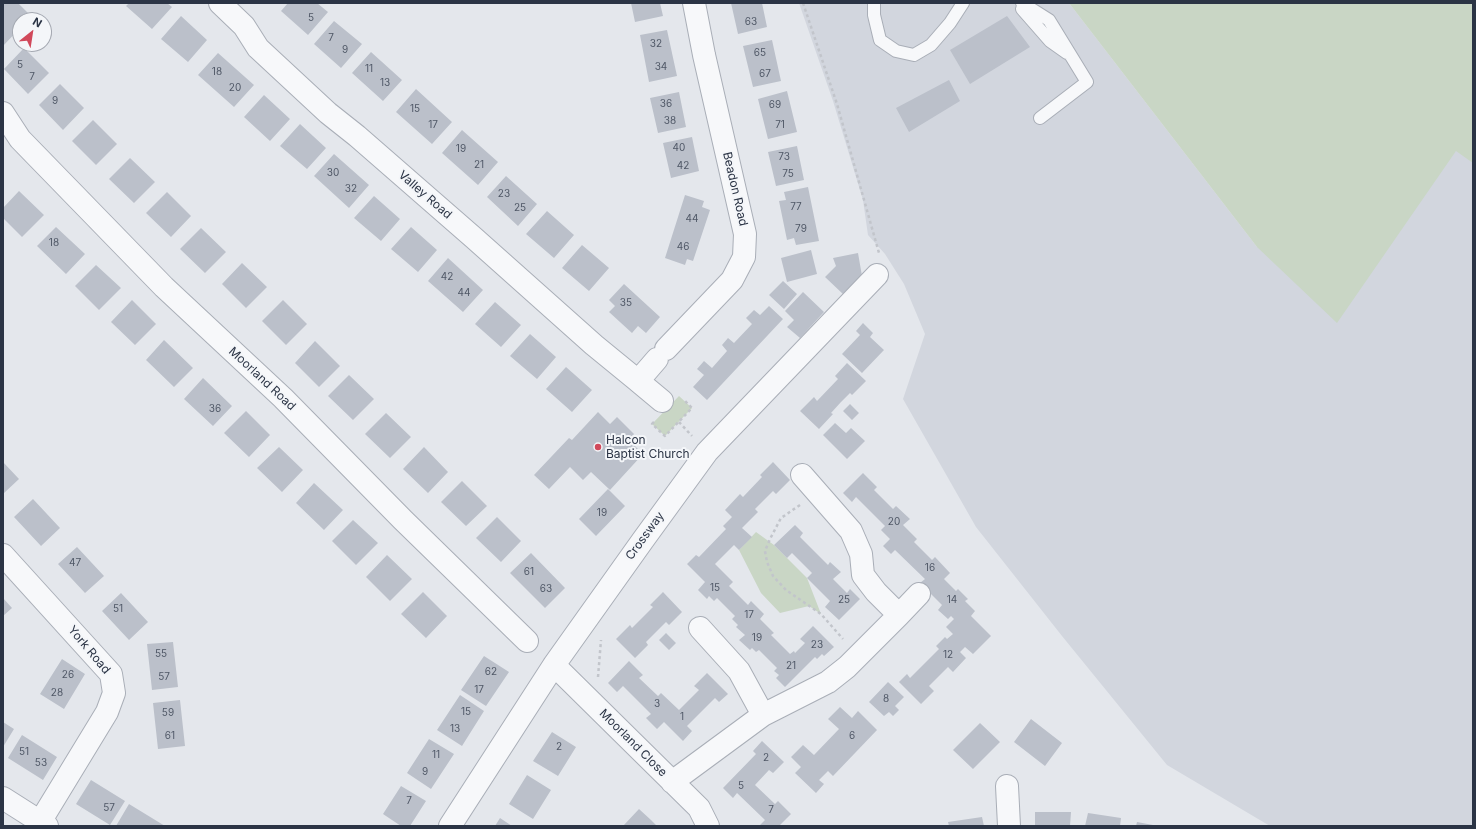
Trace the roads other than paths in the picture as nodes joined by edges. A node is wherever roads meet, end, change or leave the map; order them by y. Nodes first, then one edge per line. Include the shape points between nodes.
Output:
1 (220, 3) edge
2 (694, 3) edge
3 (874, 3) edge
4 (963, 3) edge
5 (1017, 3) edge
6 (1022, 3) edge
7 (1073, 58) junction
8 (3, 113) edge
9 (1040, 118) dead end
10 (877, 275) road end
11 (638, 381) junction
12 (662, 401) dead end
13 (802, 475) dead end
14 (3, 555) edge
15 (919, 594) dead end
16 (899, 615) junction
17 (700, 628) dead end
18 (527, 641) dead end
19 (554, 665) junction
20 (763, 715) junction
21 (672, 782) junction
22 (1007, 786) dead end
23 (3, 798) edge
24 (44, 824) edge
25 (450, 826) edge
26 (708, 826) edge
27 (1009, 826) edge

1 - 11 street, Valley Road via 244,26 258,48 328,113
2 - 11 street, Beadon Road via 745,234 744,257 732,280
3 - 4 lane via 880,40 896,51 914,55 931,45
5 - 7 lane via 1050,41
6 - 7 lane via 1049,20
7 - 9 lane via 1087,82
8 - 18 street, Moorland Road via 20,139 91,214 164,287 283,398
10 - 19 street, Crossway via 707,452
11 - 12 street, Valley Road
13 - 16 street via 851,530 861,554 863,575
14 - 24 street, York Road via 110,674 114,693 107,712
15 - 16 street
16 - 20 street via 828,682
17 - 20 street via 739,670
19 - 21 street, Moorland Close
19 - 25 street, Crossway
20 - 21 street
21 - 26 street, Moorland Close via 699,808
22 - 27 street
23 - 24 street

